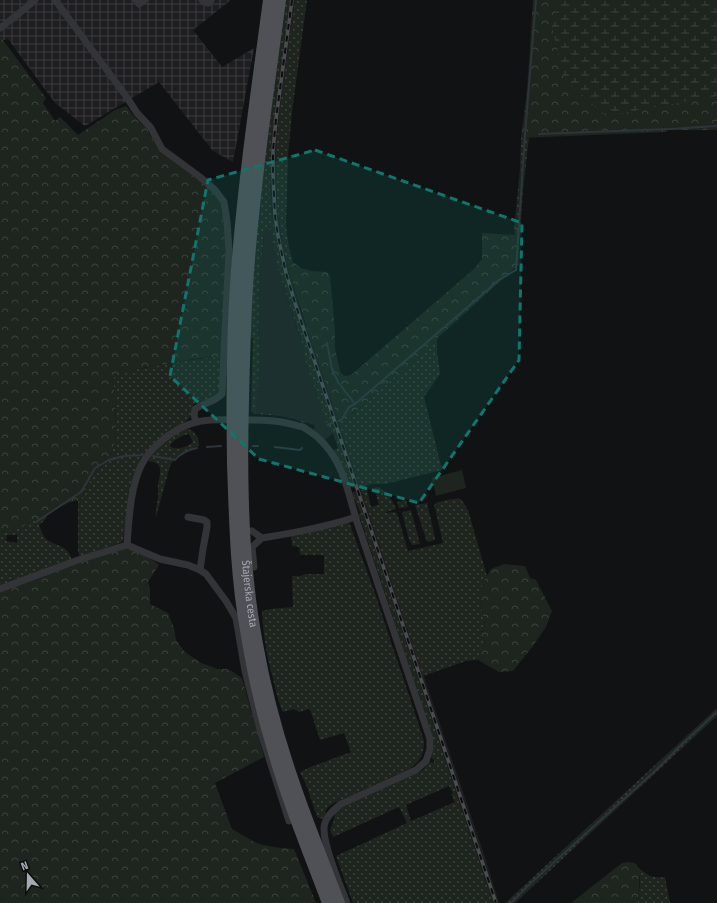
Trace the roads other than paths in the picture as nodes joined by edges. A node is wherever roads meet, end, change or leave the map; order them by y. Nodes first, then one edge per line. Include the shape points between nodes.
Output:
1 (35, 0) edge
2 (55, 0) edge
3 (136, 0) edge
4 (144, 0) edge
5 (202, 0) edge
6 (211, 0) edge
7 (269, 0) edge
8 (280, 0) edge
9 (0, 28) edge
10 (242, 273) junction
11 (237, 419) junction
12 (196, 422) junction
13 (188, 517) dead end
14 (356, 517) junction
15 (262, 538) junction
16 (127, 544) junction
17 (252, 547) junction
18 (254, 567) dead end
19 (200, 570) junction
20 (0, 589) edge
21 (289, 821) dead end
22 (328, 903) edge
23 (339, 903) edge
24 (347, 903) edge

1 - 9 street
2 - 12 street via 137,113 151,128 162,149 200,177 224,202 228,251 222,394 216,400 195,409
3 - 4 street via 139,4
5 - 6 street via 208,3
7 - 10 main road via 246,176
8 - 10 main road
10 - 11 main road, Štajerska cesta via 244,335
11 - 12 street
11 - 14 street via 276,420 306,428 324,443 339,467
11 - 22 main road, Štajerska cesta via 235,515 245,627 261,706 277,762
11 - 23 main road, Štajerska cesta via 246,552 257,643 271,707 291,776
12 - 16 street via 165,438 142,464 130,507
13 - 19 street via 207,522
14 - 15 street via 323,527
14 - 24 street via 424,720 430,739 430,749 426,761 416,770 341,804 324,823 326,846
15 - 17 street
15 - 17 street via 252,531
16 - 19 street via 160,559
16 - 20 street
17 - 18 street
19 - 21 street via 222,595 236,618 252,700

